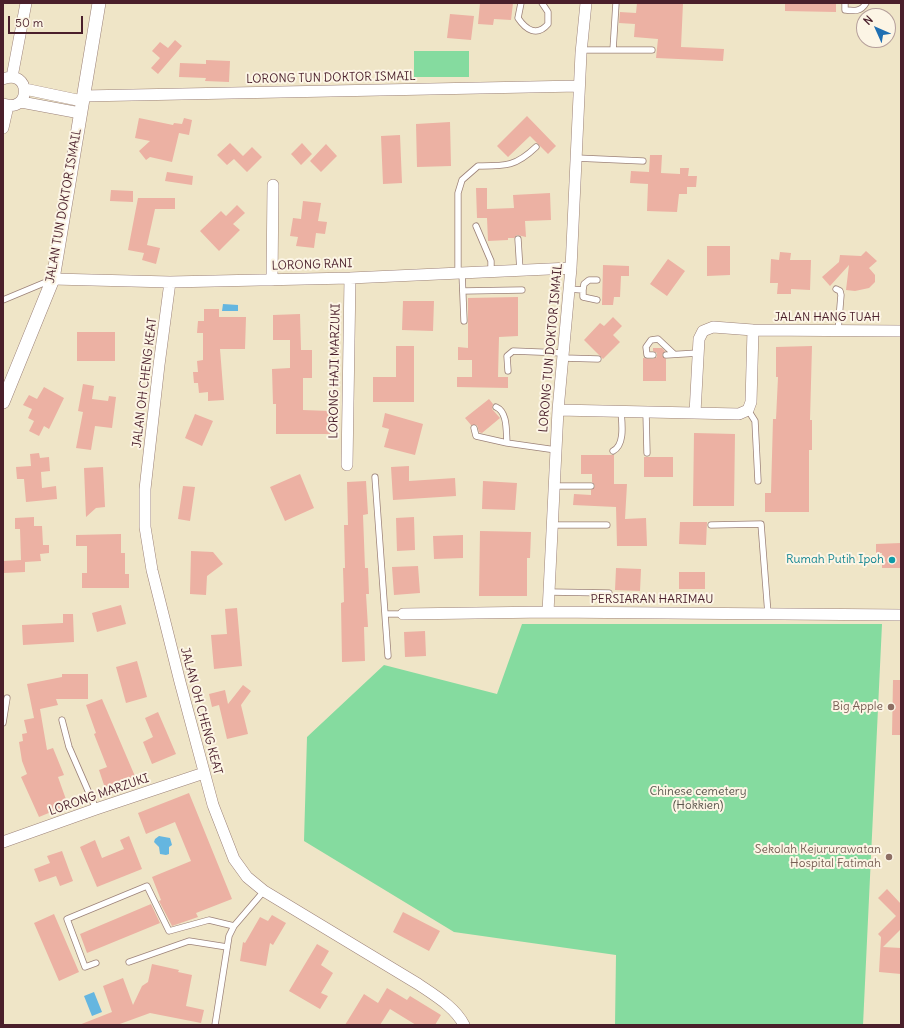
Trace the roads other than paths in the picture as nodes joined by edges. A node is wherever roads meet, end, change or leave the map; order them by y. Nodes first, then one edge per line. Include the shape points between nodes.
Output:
1 (26, 3) edge
2 (99, 3) edge
3 (521, 3) edge
4 (542, 3) edge
5 (586, 3) edge
6 (616, 3) edge
7 (845, 3) edge
8 (866, 3) edge
9 (581, 50) junction
10 (613, 50) junction
11 (652, 50) dead end
12 (8, 78) edge
13 (579, 86) junction
14 (25, 89) junction
15 (21, 102) junction
16 (82, 103) junction
17 (6, 105) edge
18 (3, 128) edge
19 (536, 147) dead end
20 (576, 158) junction
21 (643, 161) dead end
22 (273, 185) dead end
23 (476, 226) dead end
24 (518, 239) dead end
25 (571, 268) junction
26 (520, 271) junction
27 (491, 272) junction
28 (460, 273) junction
29 (350, 278) junction
30 (53, 279) junction
31 (272, 280) junction
32 (597, 280) dead end
33 (170, 282) junction
34 (569, 289) junction
35 (836, 289) dead end
36 (522, 290) dead end
37 (583, 290) junction
38 (463, 291) junction
39 (3, 300) edge
40 (597, 300) dead end
41 (464, 321) dead end
42 (753, 330) junction
43 (838, 331) junction
44 (901, 331) edge
45 (698, 353) junction
46 (674, 354) junction
47 (563, 355) junction
48 (653, 355) dead end
49 (666, 355) dead end
50 (598, 359) dead end
51 (508, 371) dead end
52 (3, 402) edge
53 (496, 407) dead end
54 (558, 410) junction
55 (748, 410) junction
56 (622, 412) junction
57 (646, 412) junction
58 (695, 413) junction
59 (474, 428) dead end
60 (507, 443) junction
61 (556, 450) junction
62 (613, 451) dead end
63 (647, 453) dead end
64 (347, 465) dead end
65 (375, 477) dead end
66 (758, 481) dead end
67 (554, 486) junction
68 (591, 486) dead end
69 (711, 524) dead end
70 (552, 525) junction
71 (607, 525) dead end
72 (549, 592) junction
73 (609, 593) dead end
74 (548, 612) junction
75 (386, 614) junction
76 (403, 614) joint
77 (768, 614) junction
78 (901, 615) edge
79 (388, 656) dead end
80 (7, 698) dead end
81 (62, 720) dead end
82 (3, 723) edge
83 (204, 773) junction
84 (96, 809) junction
85 (3, 842) edge
86 (264, 891) junction
87 (234, 926) junction
88 (227, 947) junction
89 (129, 962) dead end
90 (96, 963) dead end
91 (215, 1025) edge
92 (464, 1025) edge

1 - 12 street
2 - 16 street, JALAN TUN DOKTOR ISMAIL
3 - 4 lane via 518,18 525,28 534,32 543,30 548,24 548,12
5 - 9 street, LORONG TUN DOKTOR ISMAIL
6 - 10 lane
7 - 8 lane via 845,10 858,11
9 - 10 lane
9 - 13 street, LORONG TUN DOKTOR ISMAIL
10 - 11 lane
12 - 14 street via 20,81
13 - 16 street, LORONG TUN DOKTOR ISMAIL
13 - 20 street, LORONG TUN DOKTOR ISMAIL
14 - 15 street
14 - 16 street
15 - 16 street
15 - 17 street via 13,106
16 - 30 street, JALAN TUN DOKTOR ISMAIL
17 - 18 street
19 - 28 lane via 522,160 501,166 478,166 462,180 458,193
20 - 21 lane
20 - 25 street, LORONG TUN DOKTOR ISMAIL
22 - 31 street
23 - 27 lane via 491,261
24 - 26 lane
25 - 26 street, LORONG RANI
25 - 34 street, LORONG TUN DOKTOR ISMAIL
26 - 27 street, LORONG RANI
27 - 28 street, LORONG RANI
28 - 29 street, LORONG RANI
28 - 38 lane
29 - 31 street, LORONG RANI
29 - 64 street, LORONG HAJI MARZUKI
30 - 33 street, LORONG RANI
30 - 39 lane
30 - 52 street, JALAN TUN DOKTOR ISMAIL
31 - 33 street, LORONG RANI
32 - 37 lane via 589,280 584,284
33 - 83 street, JALAN OH CHENG KEAT via 145,489 144,528 154,578
34 - 37 lane
34 - 47 street, LORONG TUN DOKTOR ISMAIL
35 - 43 lane via 841,295
36 - 38 lane
37 - 40 lane via 583,297
38 - 41 lane
42 - 43 street, JALAN HANG TUAH
42 - 45 street, JALAN HANG TUAH via 713,327 703,331 698,339
42 - 55 street via 751,402
43 - 44 street, JALAN HANG TUAH
45 - 46 lane
45 - 58 street, JALAN HANG TUAH
46 - 48 lane via 658,338 651,340 646,346 647,355
46 - 49 lane
47 - 50 lane
47 - 51 lane via 513,351 507,356
47 - 54 street, LORONG TUN DOKTOR ISMAIL
53 - 60 lane via 504,415
54 - 56 street
54 - 61 street, LORONG TUN DOKTOR ISMAIL
55 - 58 street via 739,414
55 - 66 lane via 755,421
56 - 57 street
56 - 62 lane via 621,443
57 - 58 street
57 - 63 lane
59 - 60 lane via 476,436
60 - 61 lane
61 - 67 street, LORONG TUN DOKTOR ISMAIL
65 - 75 lane
67 - 68 lane
67 - 70 street, LORONG TUN DOKTOR ISMAIL
69 - 77 lane via 761,524
70 - 71 lane
70 - 72 street, LORONG TUN DOKTOR ISMAIL
72 - 73 lane
72 - 74 street, LORONG TUN DOKTOR ISMAIL
74 - 76 street, PERSIARAN HARIMAU
74 - 77 street, PERSIARAN HARIMAU
75 - 76 lane
75 - 79 lane
77 - 78 street, PERSIARAN HARIMAU
80 - 82 lane
81 - 84 lane via 69,747
83 - 84 street, LORONG MARZUKI
83 - 86 street, JALAN OH CHENG KEAT via 224,838 234,860 247,877
84 - 85 street, LORONG MARZUKI
86 - 87 lane
86 - 92 street, JALAN OH CHENG KEAT via 424,988 442,1001
87 - 88 lane
87 - 90 lane via 209,920 169,931 147,886 67,919 85,967
88 - 89 lane via 189,941
88 - 91 lane

